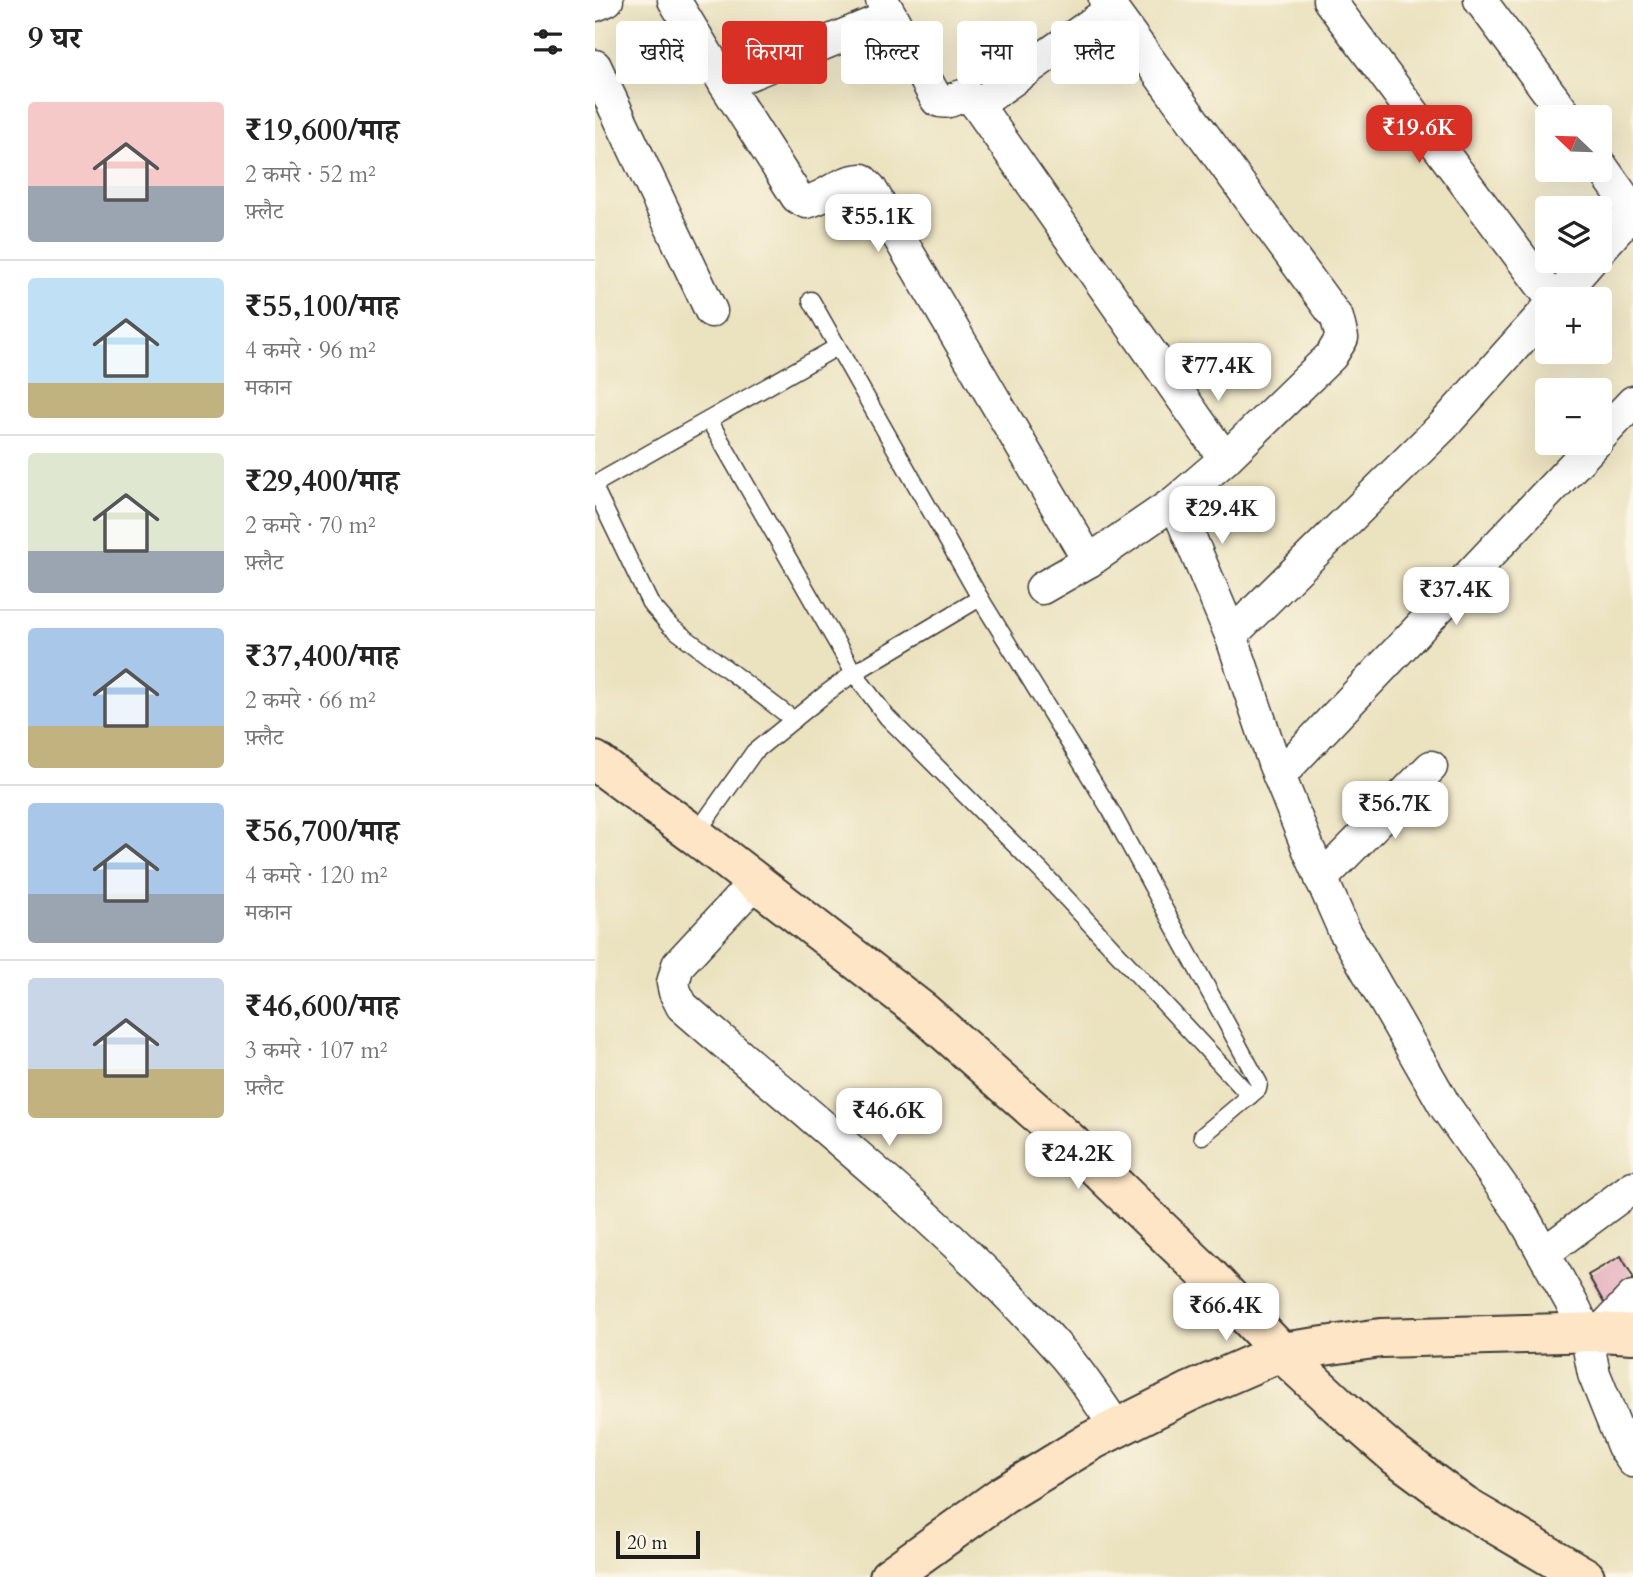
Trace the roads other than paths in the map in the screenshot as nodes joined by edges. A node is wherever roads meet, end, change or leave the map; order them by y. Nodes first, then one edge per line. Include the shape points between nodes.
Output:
1 (607, 0) edge
2 (674, 0) edge
3 (1329, 0) edge
4 (1481, 0) edge
5 (595, 5) edge
6 (1108, 5) edge
7 (886, 8) edge
8 (827, 36) edge
9 (595, 66) edge
10 (722, 79) edge
11 (725, 84) edge
12 (977, 105) junction
13 (1558, 105) edge
14 (1612, 181) edge
15 (1633, 211) edge
16 (1612, 235) edge
17 (1579, 273) edge
18 (1545, 287) edge
19 (1565, 287) edge
20 (811, 300) dead end
21 (711, 311) dead end
22 (1535, 323) edge
23 (837, 347) junction
24 (1633, 402) edge
25 (709, 420) junction
26 (1612, 424) edge
27 (1584, 455) edge
28 (1225, 459) junction
29 (595, 487) edge
30 (1175, 502) junction
31 (1089, 561) junction
32 (1042, 588) dead end
33 (980, 597) junction
34 (1231, 635) junction
35 (854, 673) junction
36 (794, 720) junction
37 (595, 761) edge
38 (1431, 767) dead end
39 (1279, 776) junction
40 (695, 835) junction
41 (1321, 878) junction
42 (755, 882) junction
43 (1250, 1096) junction
44 (1202, 1136) dead end
45 (1633, 1187) edge
46 (1544, 1253) junction
47 (1633, 1297) edge
48 (1606, 1333) edge
49 (1281, 1352) junction
50 (1117, 1428) junction
51 (1633, 1461) edge
52 (889, 1577) edge
53 (1585, 1577) edge

1 - 5 street
2 - 10 street
3 - 18 street
4 - 13 street
6 - 12 street
6 - 28 street via 1337,318 1342,338 1331,356
7 - 8 street
7 - 12 street via 937,100 950,102 966,95
9 - 21 street
11 - 31 street via 797,197 815,200 852,181 862,180 870,188
12 - 28 street
14 - 15 street
15 - 16 street
17 - 19 street
20 - 23 lane
22 - 34 street via 1444,425
23 - 25 lane
23 - 33 lane
24 - 26 street
25 - 29 lane
25 - 35 lane
27 - 39 street
28 - 30 street
29 - 36 lane via 650,603 670,626
30 - 31 street
30 - 34 street
31 - 32 street
33 - 35 lane
33 - 43 lane via 1111,811 1259,1083
34 - 39 street
35 - 36 lane
35 - 43 lane via 887,717 1041,872
36 - 40 lane via 754,752
37 - 40 street
38 - 41 street
39 - 41 street
40 - 42 street
41 - 46 street via 1344,930 1445,1106 1522,1214
42 - 49 street via 922,1012 1072,1144
42 - 50 street via 678,965 673,983 683,1006 888,1182 1009,1295 1066,1357
43 - 44 lane
45 - 46 street
46 - 48 street via 1575,1309
47 - 48 street
48 - 49 street via 1381,1338
48 - 51 street via 1594,1374
49 - 50 street
49 - 53 street via 1395,1455 1464,1506
50 - 52 street via 1003,1495

